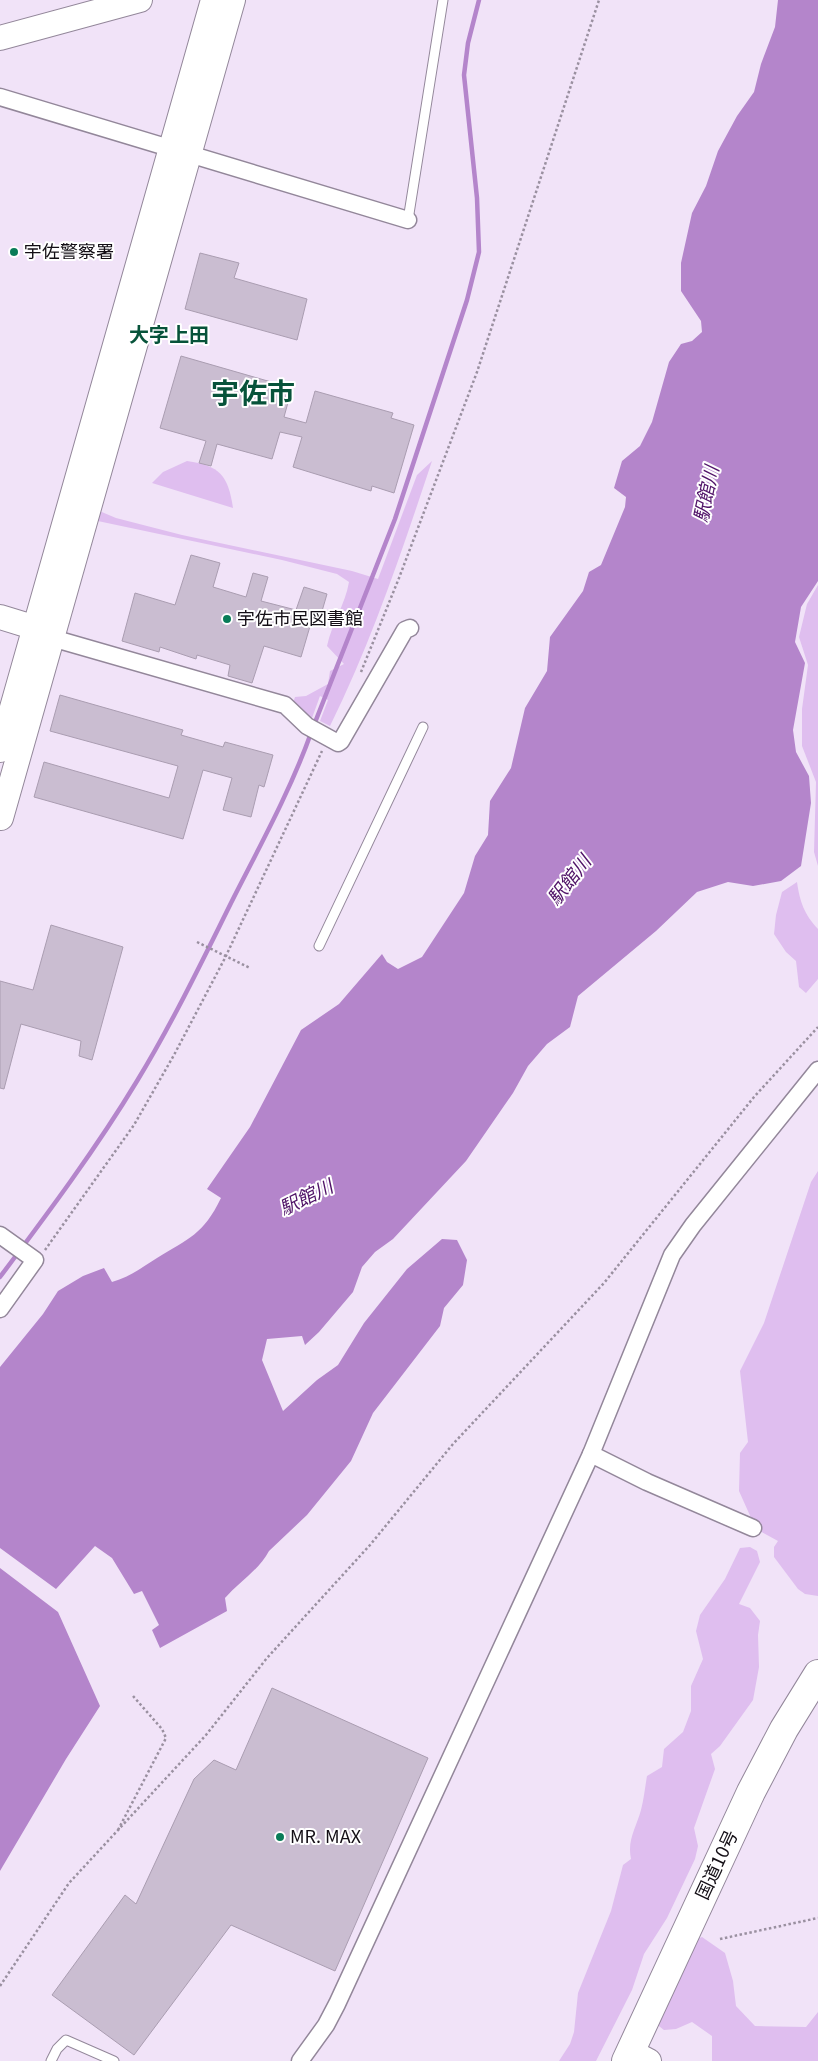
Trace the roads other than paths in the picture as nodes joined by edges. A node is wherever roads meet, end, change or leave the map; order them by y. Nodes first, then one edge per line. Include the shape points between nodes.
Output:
1 (140, 0) edge
2 (213, 0) edge
3 (233, 0) edge
4 (443, 0) edge
5 (0, 38) edge
6 (0, 97) edge
7 (180, 151) junction
8 (408, 220) joint
9 (0, 617) edge
10 (410, 628) dead end
11 (47, 633) junction
12 (423, 727) dead end
13 (0, 750) edge
14 (1, 818) edge
15 (319, 946) dead end
16 (818, 1070) edge
17 (0, 1235) edge
18 (0, 1309) edge
19 (590, 1454) junction
20 (753, 1528) dead end
21 (818, 1674) edge
22 (635, 2058) edge
23 (51, 2061) edge
24 (114, 2061) edge
25 (300, 2061) edge

1 - 5 street
2 - 7 street
3 - 7 street
4 - 8 lane
6 - 7 street
7 - 8 street
7 - 11 street
9 - 11 street
10 - 11 street via 405,630 338,742 307,726 284,705
11 - 13 street
11 - 14 street
12 - 15 lane
16 - 19 street via 672,1254
17 - 18 street via 35,1260
19 - 20 street
19 - 25 street via 337,2004
21 - 22 highway, 国道10号 via 751,1792
23 - 24 lane via 57,2048 66,2040

